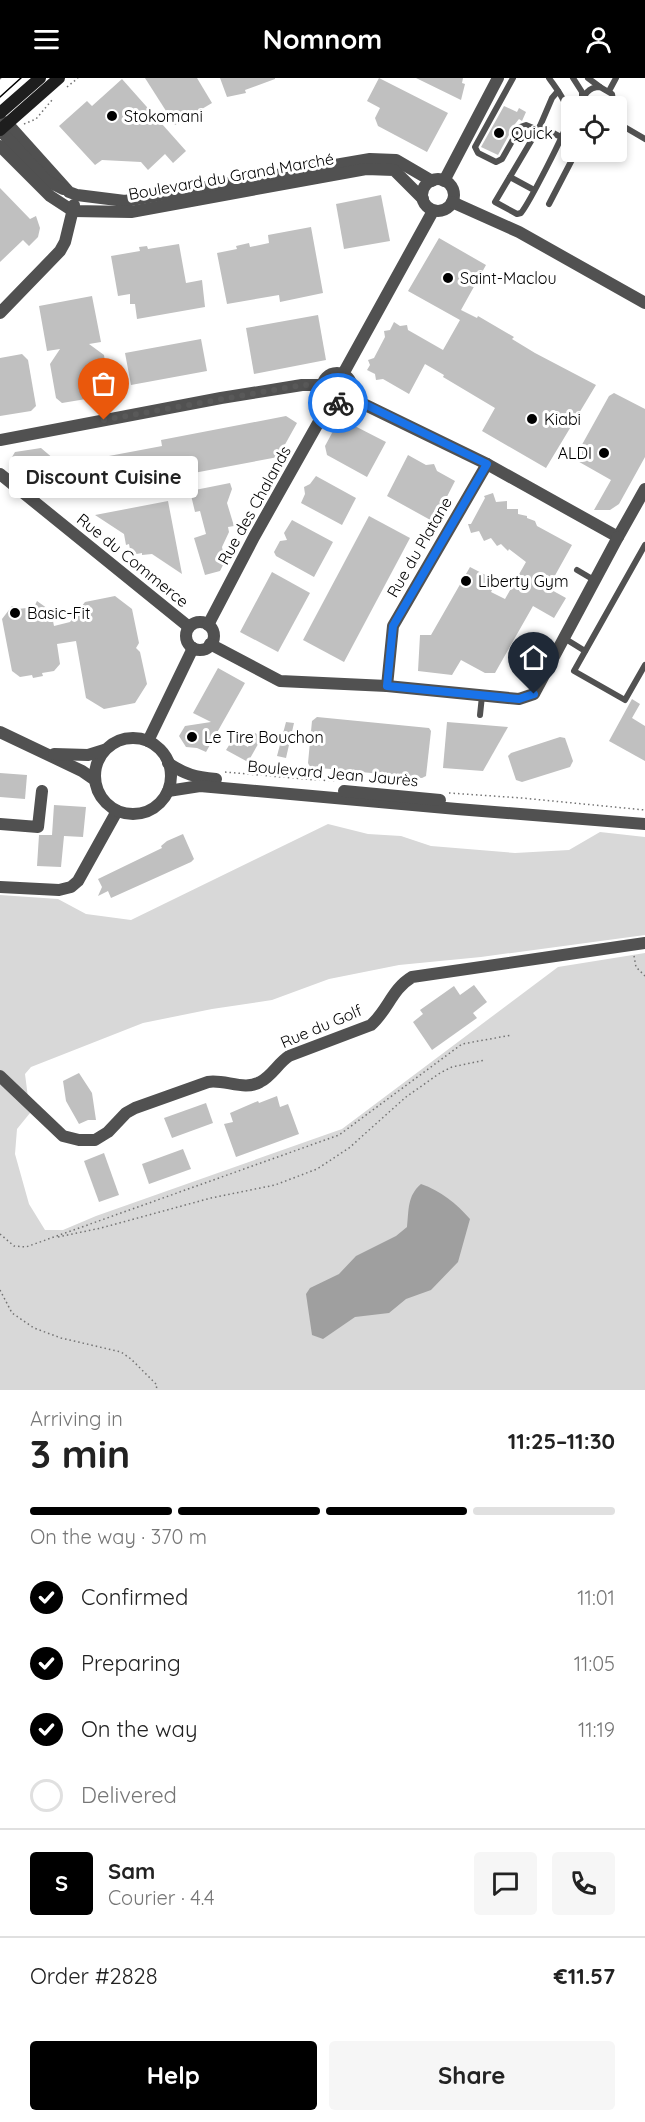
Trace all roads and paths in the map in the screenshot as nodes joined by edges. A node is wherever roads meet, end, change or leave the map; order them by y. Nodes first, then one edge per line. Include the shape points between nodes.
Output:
1 (40, 78) edge
2 (59, 78) edge
3 (498, 78) edge
4 (513, 78) edge
5 (549, 78) edge
6 (573, 78) edge
7 (588, 78) edge
8 (616, 78) edge
9 (600, 87) junction
10 (558, 91) junction
11 (609, 91) junction
12 (561, 96) edge
13 (582, 96) edge
14 (585, 96) edge
15 (612, 96) edge
16 (1, 123) edge
17 (539, 128) junction
18 (627, 128) edge
19 (561, 138) joint
20 (645, 139) edge
21 (0, 146) edge
22 (0, 159) edge
23 (15, 161) junction
24 (571, 162) edge
25 (510, 177) junction
26 (438, 181) junction
27 (534, 190) junction
28 (73, 194) junction
29 (423, 199) junction
30 (452, 202) junction
31 (549, 204) dead end
32 (73, 211) junction
33 (433, 211) junction
34 (645, 303) edge
35 (0, 313) edge
36 (343, 374) junction
37 (322, 385) junction
38 (350, 397) junction
39 (330, 402) junction
40 (0, 440) edge
41 (487, 464) junction
42 (0, 474) edge
43 (645, 489) edge
44 (618, 537) junction
45 (645, 545) edge
46 (577, 570) dead end
47 (595, 581) junction
48 (208, 625) junction
49 (189, 627) junction
50 (564, 638) junction
51 (210, 644) junction
52 (193, 648) junction
53 (585, 651) junction
54 (645, 665) edge
55 (387, 686) junction
56 (482, 695) junction
57 (480, 715) dead end
58 (0, 732) edge
59 (148, 741) junction
60 (104, 750) junction
61 (47, 754) junction
62 (168, 763) junction
63 (95, 780) junction
64 (168, 790) junction
65 (42, 791) dead end
66 (117, 811) junction
67 (496, 812) junction
68 (0, 824) edge
69 (645, 824) edge
70 (0, 887) edge
71 (645, 943) edge
72 (512, 1035) dead end
73 (485, 1060) dead end
74 (0, 1076) edge
75 (0, 1234) edge
76 (52, 1238) junction
77 (0, 1290) edge
78 (156, 1390) edge

1 - 16 main road
2 - 16 main road
3 - 26 street
4 - 17 lane via 475,147 478,153 496,162 520,127
5 - 10 lane
6 - 13 lane
7 - 9 lane
8 - 11 lane
9 - 11 lane
9 - 14 lane
10 - 12 lane
10 - 17 lane
11 - 15 lane
16 - 28 street
17 - 19 lane
17 - 25 lane
18 - 20 lane
19 - 27 lane
21 - 23 street
22 - 23 street
23 - 32 street via 50,196
24 - 31 lane
25 - 27 lane
25 - 27 lane via 495,202 517,214 524,210
26 - 28 street, Boulevard du Grand Marché via 396,160 370,159 125,201
26 - 29 street via 424,188
26 - 30 street via 453,190
28 - 32 street
29 - 32 street, Boulevard du Grand Marché via 394,170 366,169 131,212
29 - 33 street
30 - 33 street via 446,209
30 - 34 street via 519,232
32 - 35 street via 60,251
33 - 36 street
36 - 37 street via 330,374
36 - 38 street via 352,384
37 - 39 street via 323,395
37 - 40 street via 221,398
38 - 39 street via 341,403
38 - 41 street
39 - 48 street, Rue des Chalands
41 - 44 street
41 - 55 street, Rue du Platane via 393,626
42 - 49 street, Rue du Commerce
43 - 44 street
44 - 47 street
45 - 53 lane
46 - 47 lane
47 - 50 street
48 - 49 street via 196,623
48 - 51 street via 213,632
49 - 52 street via 186,638
50 - 53 lane
50 - 56 street via 534,694 519,699
51 - 52 street via 204,649
51 - 55 street via 280,681
52 - 59 street
53 - 54 lane via 574,671 625,700
55 - 56 street
56 - 57 lane
58 - 61 street
59 - 60 street via 124,738
59 - 62 street via 157,746
60 - 61 street via 88,755
60 - 63 street via 95,769
61 - 63 street
62 - 64 street
62 - 67 street, Boulevard Jean Jaurès via 196,777 415,797 476,805
63 - 66 street via 102,798
64 - 66 street via 161,801 141,813
64 - 67 street, Boulevard Jean Jaurès via 200,786
65 - 68 street via 38,827
66 - 70 street via 78,881 70,887
67 - 69 street, Boulevard Jean Jaurès
71 - 74 street, Rue du Golf via 412,977 396,990 371,1025 289,1056 262,1082 208,1083 126,1113 95,1140 63,1136
72 - 76 path via 462,1044 339,1135
73 - 76 path via 440,1073 406,1097 349,1148 317,1169 275,1185
75 - 76 path via 14,1246 26,1247
77 - 78 path via 12,1313 34,1328 121,1352 157,1385

